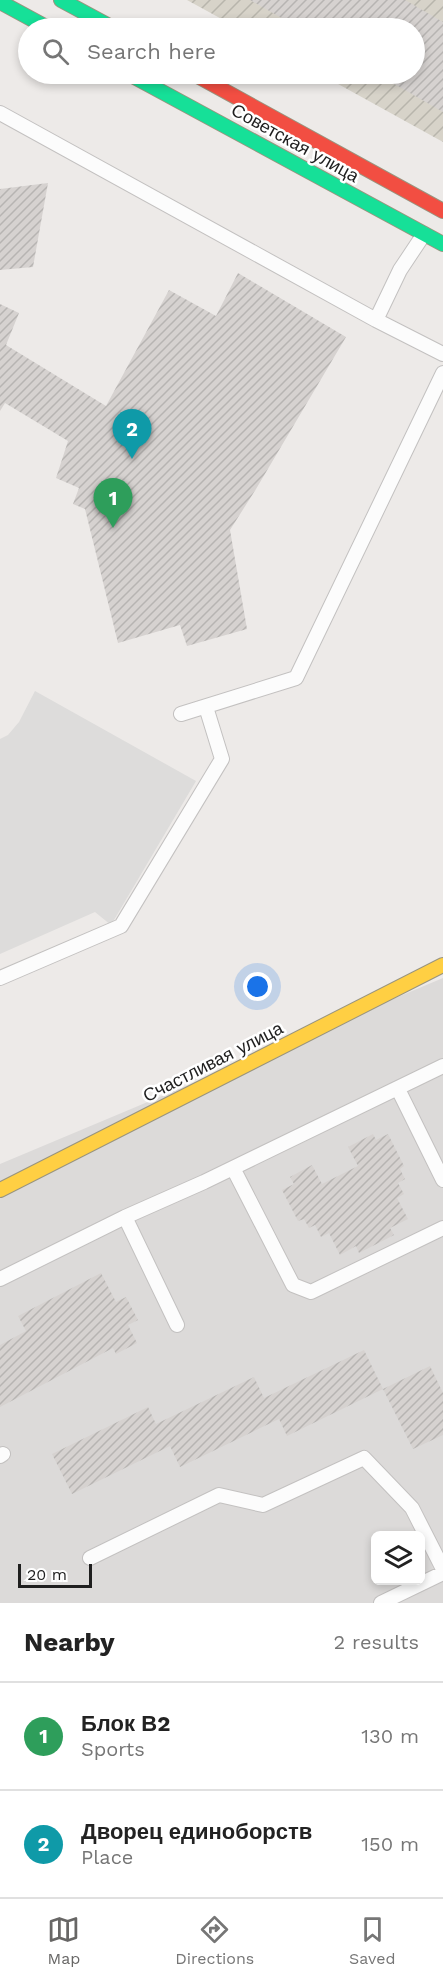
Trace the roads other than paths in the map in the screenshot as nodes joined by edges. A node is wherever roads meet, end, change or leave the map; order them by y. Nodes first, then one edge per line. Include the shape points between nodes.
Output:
1 (61, 0) edge
2 (0, 2) edge
3 (30, 18) edge
4 (94, 18) edge
5 (147, 84) edge
6 (212, 84) edge
7 (0, 113) edge
8 (443, 211) edge
9 (424, 234) junction
10 (443, 244) edge
11 (376, 320) junction
12 (443, 354) edge
13 (443, 373) edge
14 (206, 707) junction
15 (181, 714) dead end
16 (443, 965) edge
17 (0, 978) edge
18 (443, 1066) edge
19 (398, 1089) junction
20 (233, 1168) junction
21 (443, 1180) edge
22 (0, 1190) edge
23 (125, 1217) junction
24 (443, 1228) edge
25 (0, 1279) edge
26 (177, 1325) dead end
27 (90, 1558) dead end
28 (443, 1571) edge
29 (381, 1603) edge

1 - 4 main road
2 - 3 main road
5 - 9 main road, Советская улица
6 - 8 main road, Советская улица
7 - 11 lane
9 - 10 main road, Советская улица
9 - 11 lane via 400,270
11 - 12 lane
13 - 14 lane via 296,678
14 - 15 lane
14 - 17 lane via 222,759 121,926
16 - 22 main road, Счастливая улица
18 - 19 lane
19 - 20 lane
19 - 21 lane
20 - 23 lane
20 - 24 lane via 293,1285 311,1292
23 - 25 lane
23 - 26 lane
27 - 28 lane via 219,1495 262,1505 364,1458 412,1508
28 - 29 lane

